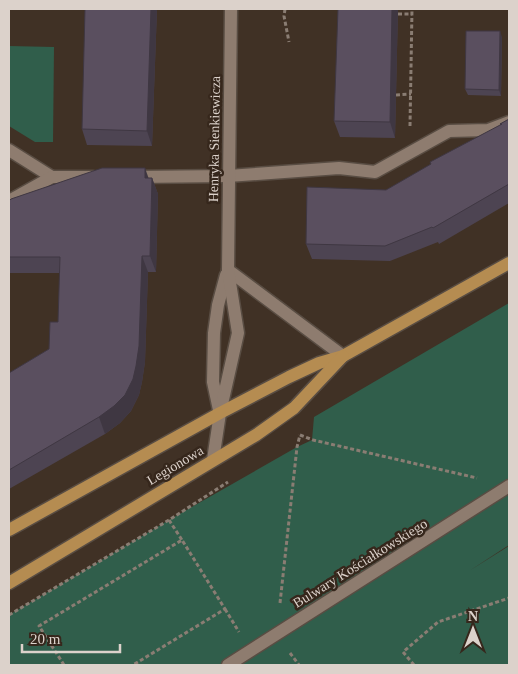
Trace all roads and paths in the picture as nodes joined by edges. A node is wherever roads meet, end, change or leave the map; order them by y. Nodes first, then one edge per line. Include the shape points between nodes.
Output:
1 (231, 9) edge
2 (284, 9) edge
3 (412, 9) edge
4 (398, 14) dead end
5 (412, 14) junction
6 (290, 42) dead end
7 (410, 94) junction
8 (396, 95) dead end
9 (509, 122) edge
10 (9, 150) edge
11 (410, 153) junction
12 (228, 176) junction
13 (52, 177) junction
14 (103, 177) edge
15 (122, 177) edge
16 (9, 201) edge
17 (509, 263) edge
18 (228, 270) junction
19 (343, 356) junction
20 (220, 413) junction
21 (300, 435) junction
22 (292, 440) dead end
23 (213, 460) junction
24 (481, 479) dead end
25 (228, 481) dead end
26 (509, 486) edge
27 (169, 520) junction
28 (9, 530) edge
29 (182, 540) junction
30 (9, 583) edge
31 (509, 598) edge
32 (9, 615) edge
33 (277, 634) junction
34 (63, 664) edge
35 (57, 665) edge
36 (133, 665) edge
37 (228, 665) edge
38 (414, 665) edge

1 - 12 street, Henryka Sienkiewicza
2 - 6 path
3 - 5 path
4 - 5 path
5 - 7 path
7 - 8 path
7 - 11 path
9 - 11 street via 488,130 449,131
10 - 13 street
11 - 12 street via 375,172 339,168
12 - 15 street
12 - 18 street, Henryka Sienkiewicza
13 - 14 street
13 - 16 street
17 - 19 main road, Legionowa
18 - 19 street
18 - 20 street, Henryka Sienkiewicza via 214,334 213,382
18 - 20 street, Henryka Sienkiewicza via 238,334
19 - 20 main road, Legionowa via 319,363
19 - 23 main road, Legionowa via 294,408
20 - 23 street, Henryka Sienkiewicza
20 - 28 main road, Legionowa
21 - 22 path
21 - 24 path
21 - 33 path
23 - 30 main road, Legionowa
25 - 27 path
26 - 33 street, Bulwary Kościałkowskiego
27 - 29 path
27 - 32 path
29 - 34 path via 38,626
29 - 36 path via 225,609
31 - 38 path via 438,622 403,652
33 - 37 street, Bulwary Kościałkowskiego
34 - 35 path

